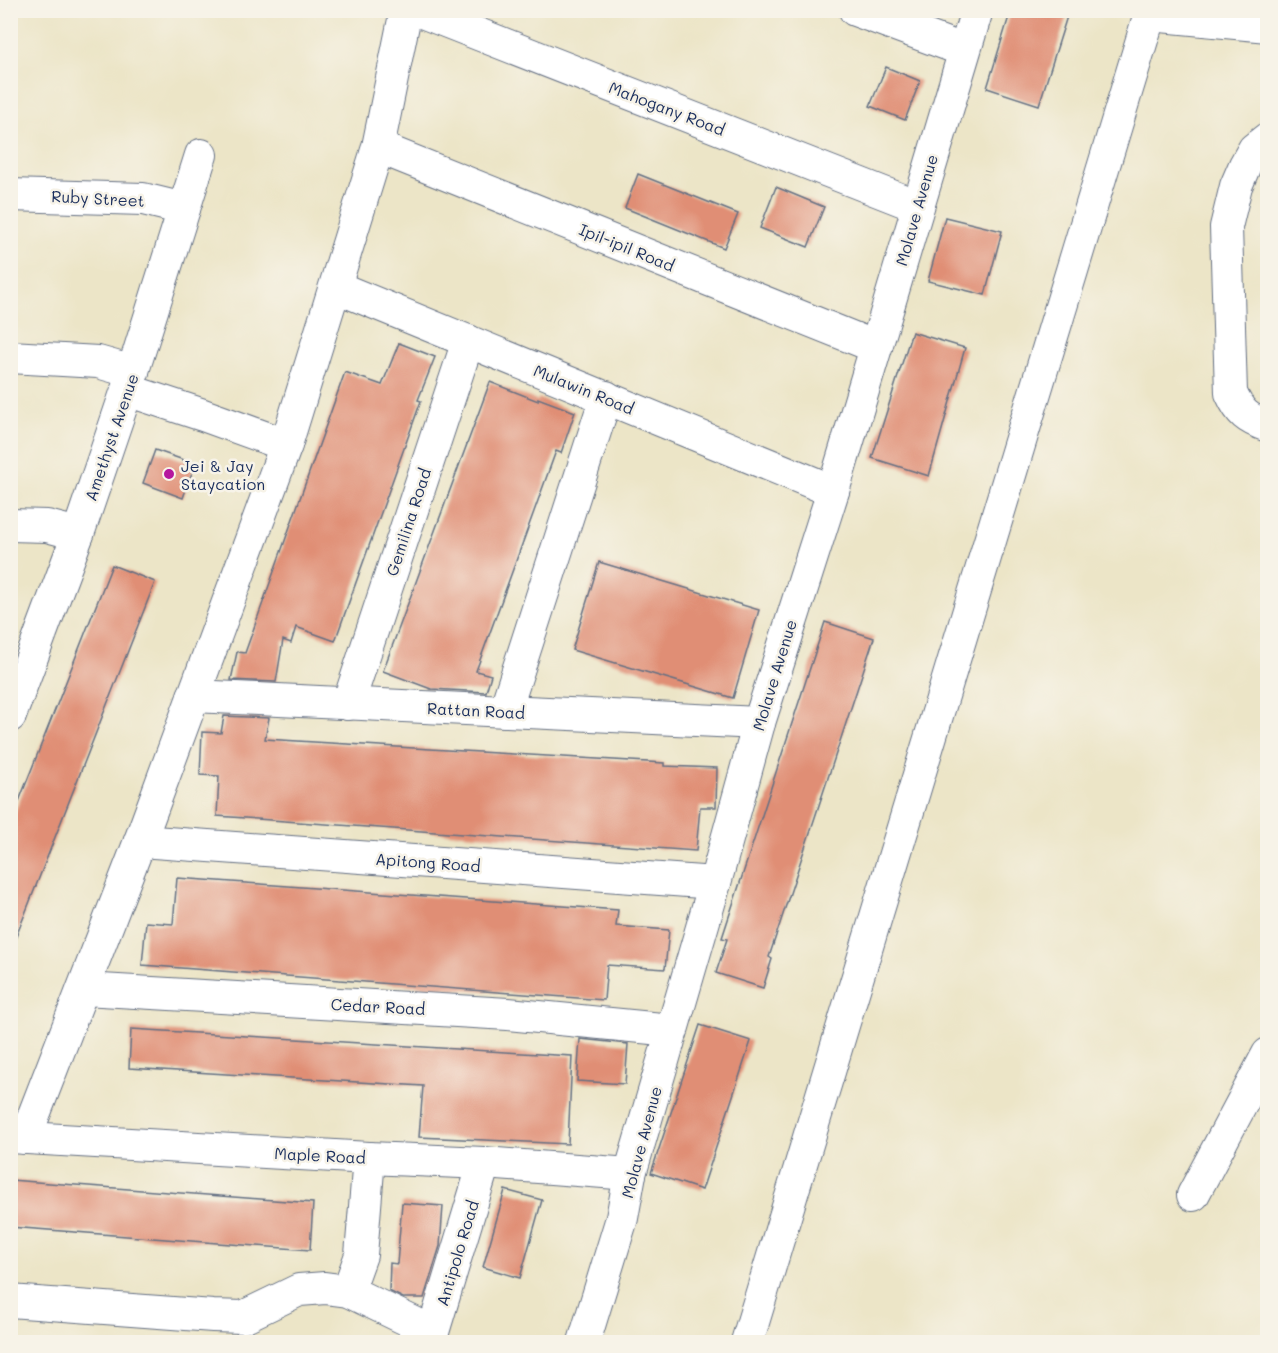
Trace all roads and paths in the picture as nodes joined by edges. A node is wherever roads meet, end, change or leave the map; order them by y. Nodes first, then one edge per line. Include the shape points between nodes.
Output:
1 (406, 10) edge
2 (417, 10) edge
3 (855, 10) edge
4 (977, 10) edge
5 (1151, 13) edge
6 (1268, 26) edge
7 (963, 50) junction
8 (1268, 138) edge
9 (378, 147) junction
10 (201, 156) dead end
11 (10, 195) edge
12 (917, 206) junction
13 (184, 208) junction
14 (336, 287) junction
15 (468, 341) junction
16 (876, 346) junction
17 (10, 357) edge
18 (130, 381) junction
19 (606, 397) junction
20 (1268, 426) edge
21 (286, 445) junction
22 (832, 491) junction
23 (10, 525) edge
24 (78, 534) junction
25 (193, 696) junction
26 (348, 704) junction
27 (505, 711) junction
28 (10, 716) edge
29 (759, 723) junction
30 (140, 841) junction
31 (715, 883) junction
32 (84, 989) junction
33 (672, 1030) junction
34 (1268, 1054) edge
35 (18, 1138) edge
36 (369, 1158) junction
37 (484, 1163) junction
38 (630, 1174) junction
39 (1193, 1195) dead end
40 (348, 1291) junction
41 (10, 1301) edge
42 (208, 1329) edge
43 (431, 1337) edge
44 (584, 1342) edge
45 (747, 1342) edge

1 - 9 street
2 - 12 street, Mahogany Road
3 - 7 street
4 - 7 street, Molave Avenue
5 - 6 street
5 - 45 street
7 - 12 street, Molave Avenue
8 - 20 street via 1254,148 1245,165 1226,226 1231,393 1239,410
9 - 14 street
9 - 16 street, Ipil-ipil Road
10 - 13 street, Amethyst Avenue
11 - 13 street, Ruby Street via 143,199
12 - 16 street, Molave Avenue
13 - 18 street, Amethyst Avenue
14 - 15 street, Mulawin Road
14 - 21 street
15 - 19 street, Mulawin Road
15 - 26 street, Gemilina Road
16 - 22 street, Molave Avenue
17 - 18 street via 98,362
18 - 21 street via 203,415
18 - 24 street, Amethyst Avenue
19 - 22 street, Mulawin Road
19 - 27 street
21 - 25 street
22 - 29 street, Molave Avenue
23 - 24 street via 47,526
24 - 28 street, Amethyst Avenue
25 - 26 street, Rattan Road
25 - 30 street
26 - 27 street, Rattan Road
27 - 29 street, Rattan Road
29 - 31 street, Molave Avenue
30 - 31 street, Apitong Road
30 - 32 street
31 - 33 street, Molave Avenue
32 - 33 street, Cedar Road via 508,1014
32 - 35 street
33 - 38 street, Molave Avenue
34 - 39 street
35 - 36 street, Maple Road
36 - 37 street, Maple Road
36 - 40 street via 361,1255
37 - 38 street, Maple Road
37 - 43 street, Antipolo Road
38 - 44 street, Molave Avenue via 622,1218
40 - 42 street via 298,1290
40 - 43 street
41 - 42 street

